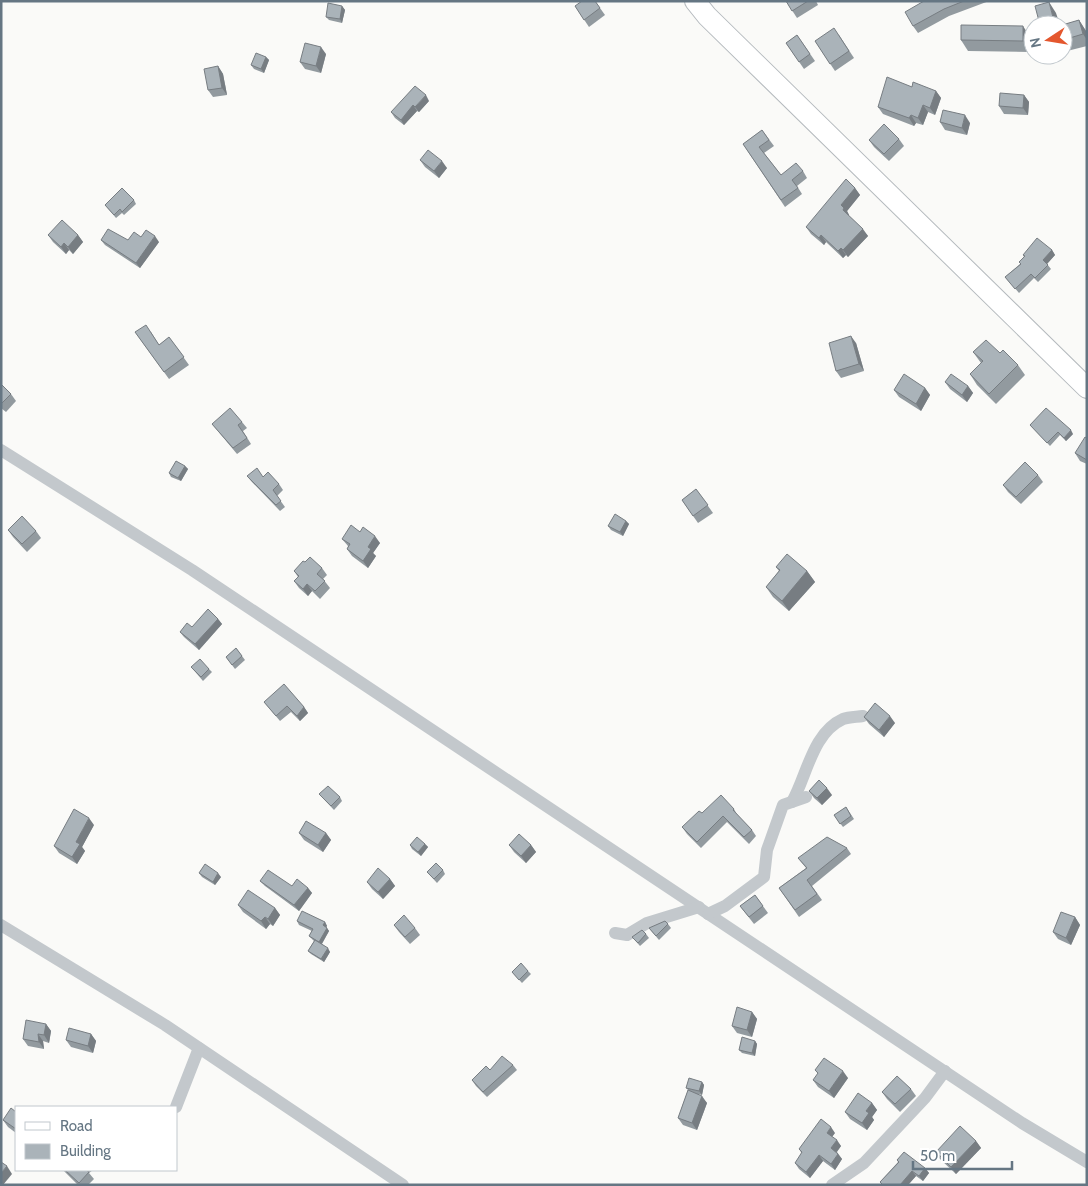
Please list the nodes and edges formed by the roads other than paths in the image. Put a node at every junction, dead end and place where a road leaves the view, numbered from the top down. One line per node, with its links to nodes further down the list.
1 (695, 1): 2 (main road)
2 (1087, 388)
3 (1, 450): 7 (street)
4 (863, 716): 6 (street)
5 (806, 797): 6 (street)
6 (792, 802): 7 (street)
7 (704, 911): 9 (street); 11 (street)
8 (1, 925): 10 (street)
9 (615, 932)
10 (199, 1048): 12 (street); 14 (street)
11 (946, 1071): 13 (street); 15 (street)
12 (176, 1106)
13 (1087, 1162)
14 (403, 1185)
15 (832, 1185)

